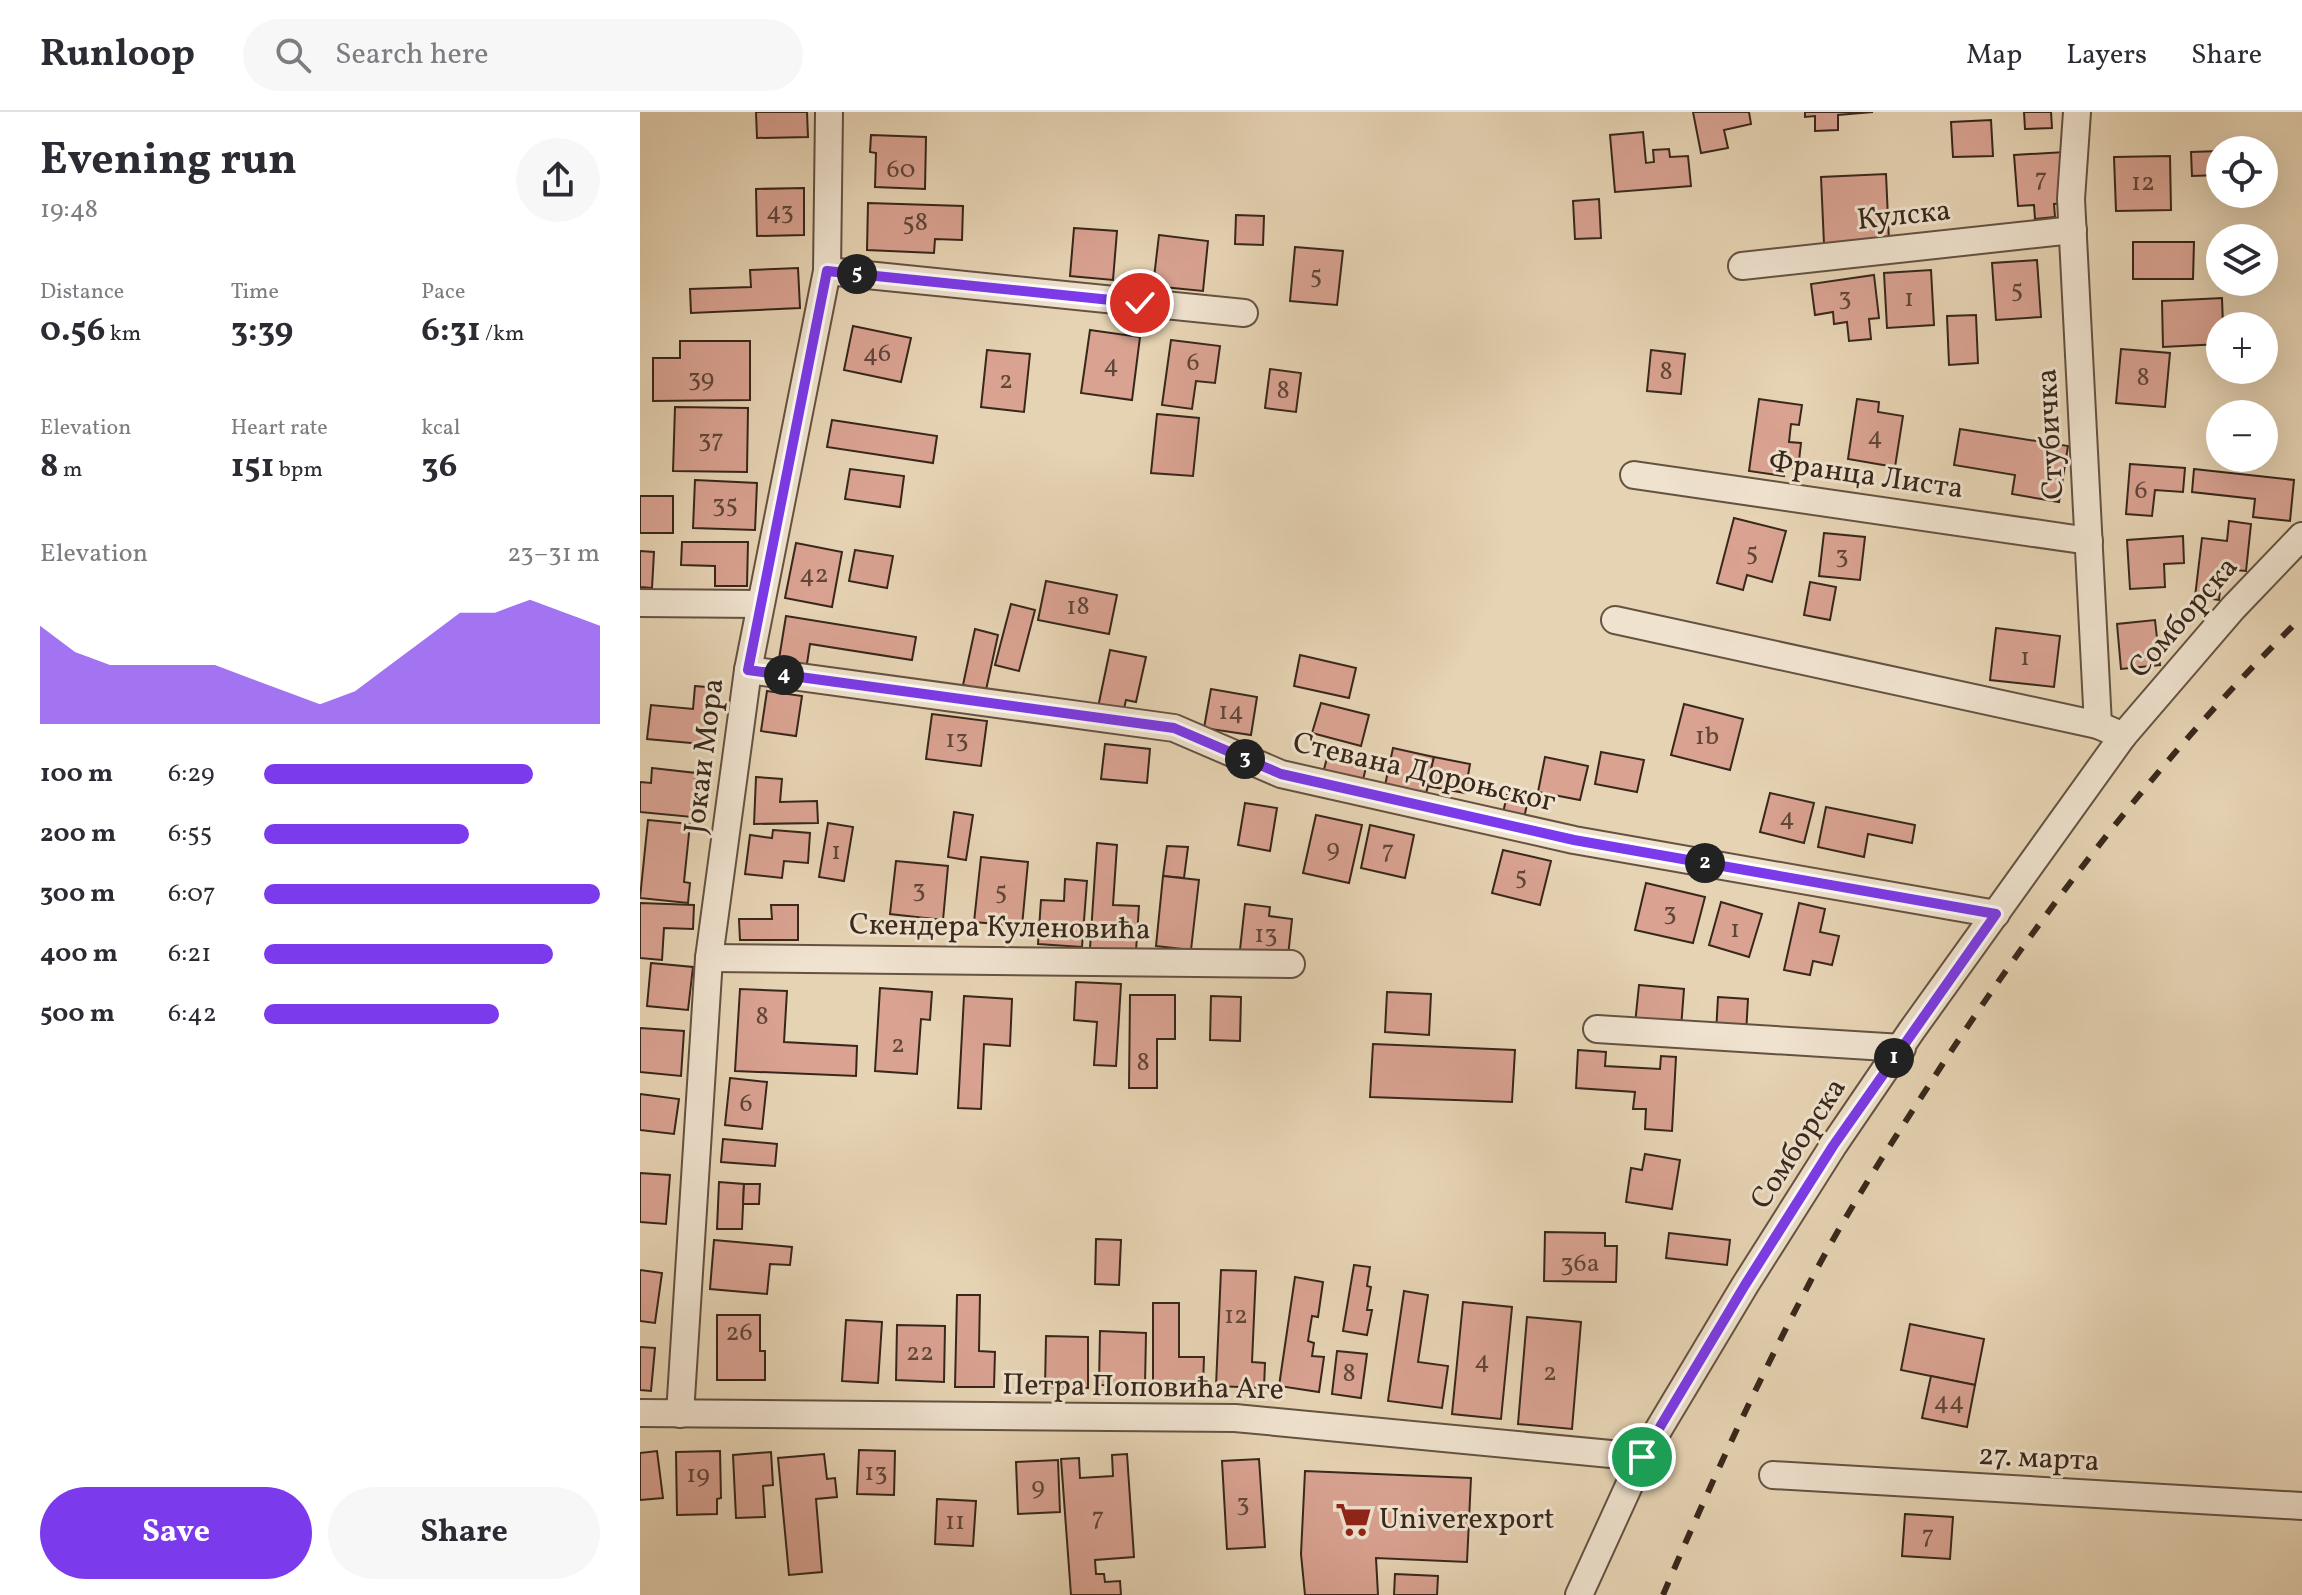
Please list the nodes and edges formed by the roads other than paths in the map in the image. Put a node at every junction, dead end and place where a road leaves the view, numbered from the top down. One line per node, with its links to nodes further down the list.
1 (829, 112): 5 (street, Јокаи Мора)
2 (2077, 112): 3 (street, Стубичка)
3 (2073, 230): 4 (street, Кулска); 9 (street, Стубичка)
4 (1742, 266)
5 (827, 271): 6 (street); 11 (street, Јокаи Мора)
6 (1244, 313)
7 (1634, 475): 9 (street, Франца Листа)
8 (2302, 536): 15 (street, Сомборска)
9 (2089, 541): 14 (street, Стубичка)
10 (640, 603): 11 (street)
11 (760, 604): 13 (street, Јокаи Мора)
12 (1615, 620): 14 (street)
13 (748, 670): 16 (street, Стевана Дороњског); 17 (street, Јокаи Мора)
14 (2098, 725): 15 (street)
15 (2123, 736): 16 (street, Сомборска)
16 (1996, 914): 20 (street, Сомборска)
17 (709, 958): 18 (street, Скендера Куленовића); 22 (street, Јокаи Мора)
18 (1291, 964)
19 (1597, 1029): 20 (street)
20 (1902, 1048): 23 (street, Сомборска)
21 (640, 1413): 22 (street, Петра Поповића Аге)
22 (680, 1414): 23 (street, Петра Поповића Аге)
23 (1642, 1457): 26 (street, Сомборска)
24 (1773, 1475): 25 (street, 27. марта)
25 (2302, 1506)
26 (1579, 1595)

